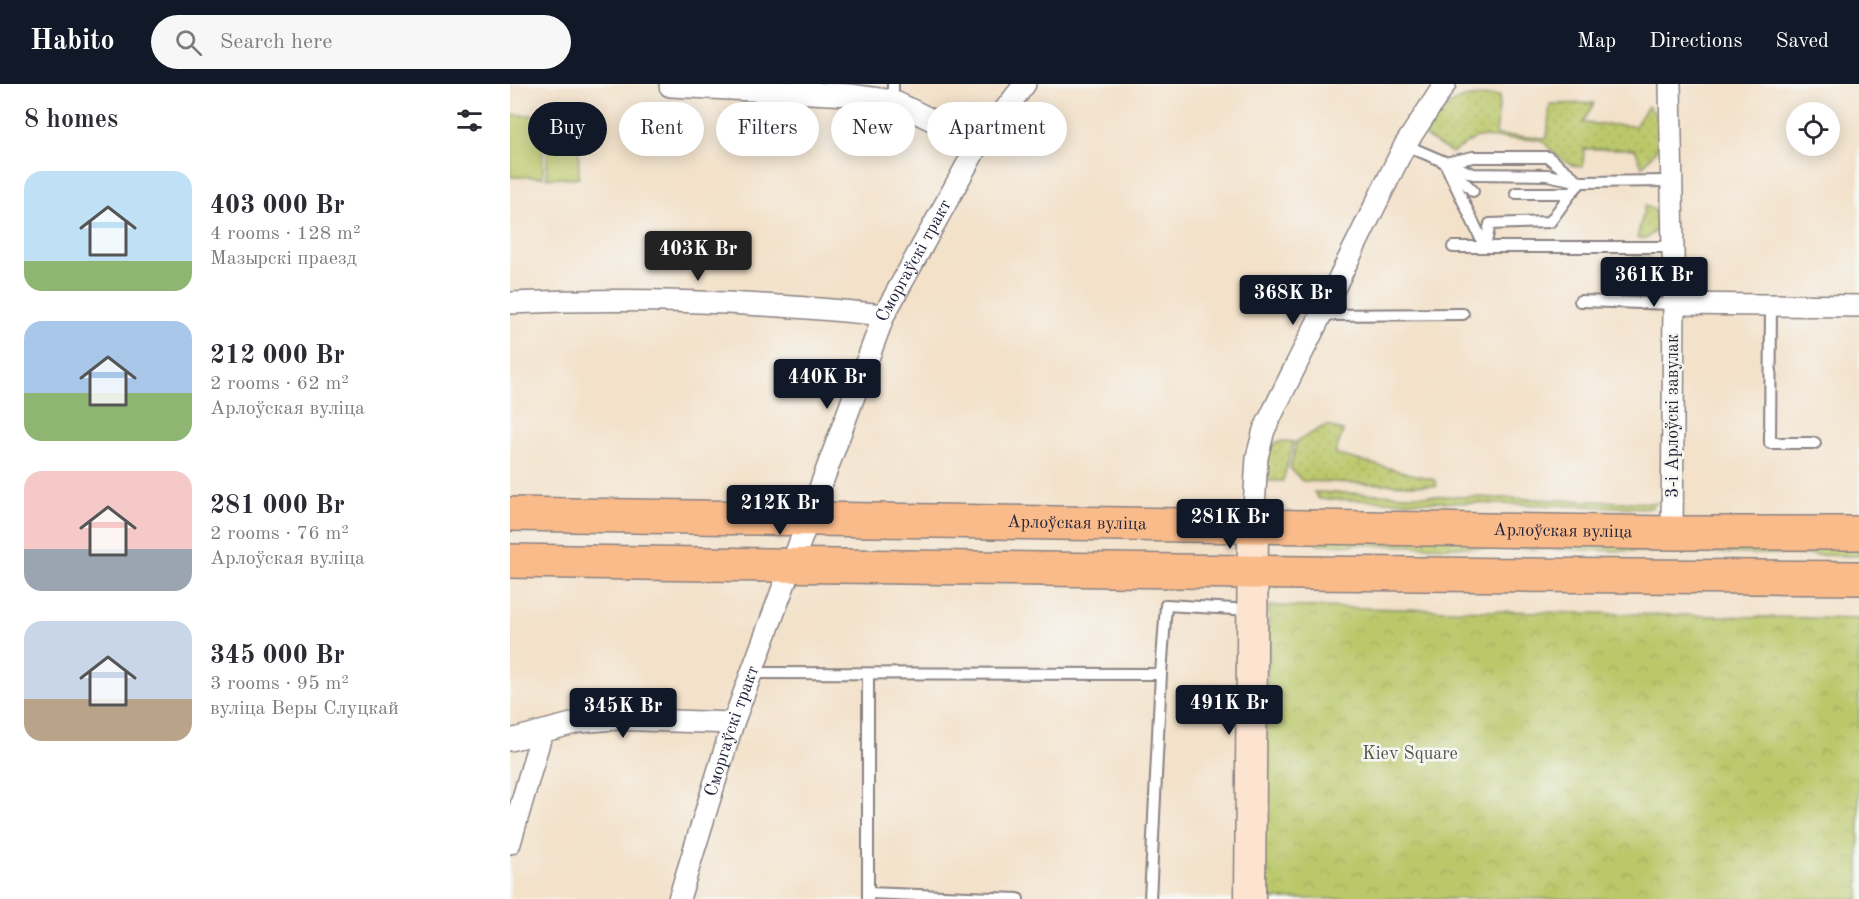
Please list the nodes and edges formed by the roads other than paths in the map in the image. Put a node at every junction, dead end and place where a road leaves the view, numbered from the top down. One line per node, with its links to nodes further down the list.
1 (1025, 84): 7 (street, Сморгаўскі тракт)
2 (1445, 84): 9 (street)
3 (1670, 84): 12 (street, 3-і Арлоўскі завулак)
4 (667, 85): 5 (street)
5 (740, 88): 6 (street)
6 (893, 92): 8 (street)
7 (1011, 102)
8 (927, 112)
9 (1405, 145): 11 (lane); 27 (street)
10 (972, 156): 26 (street, Сморгаўскі тракт)
11 (1445, 163): 13 (lane); 13 (lane); 14 (lane); 18 (lane)
12 (1669, 181): 13 (lane); 19 (street, 3-і Арлоўскі завулак)
13 (1581, 182): 16 (lane)
14 (1473, 191)
15 (1516, 193): 16 (lane)
16 (1570, 193): 18 (lane)
17 (1453, 247): 18 (lane)
18 (1485, 247): 19 (lane)
19 (1672, 247): 22 (street, 3-і Арлоўскі завулак)
20 (1580, 301): 22 (lane)
21 (510, 303): 26 (street)
22 (1674, 304): 23 (street); 32 (street, 3-і Арлоўскі завулак)
23 (1771, 306): 24 (street); 28 (lane)
24 (1859, 306)
25 (1463, 314): 27 (lane)
26 (884, 315): 30 (street, Сморгаўскі тракт)
27 (1320, 315): 31 (street)
28 (1815, 443)
29 (510, 514): 30 (main road, Арлоўская вуліца)
30 (806, 519): 31 (main road, Арлоўская вуліца); 35 (street, Сморгаўскі тракт)
31 (1253, 526): 32 (main road, Арлоўская вуліца); 36 (street)
32 (1672, 532): 33 (main road, Арлоўская вуліца)
33 (1859, 533)
34 (510, 561): 35 (main road)
35 (790, 566): 36 (main road); 39 (street, Сморгаўскі тракт)
36 (1254, 573): 37 (main road); 38 (street)
37 (1859, 578)
38 (1255, 610): 41 (lane); 50 (street)
39 (751, 673): 40 (lane); 42 (street, Сморгаўскі тракт)
40 (868, 674): 41 (lane); 46 (lane)
41 (1161, 674): 49 (lane)
42 (733, 723): 43 (street); 47 (street, Сморгаўскі тракт)
43 (542, 732): 44 (street); 45 (street)
44 (510, 741)
45 (510, 843)
46 (868, 896): 48 (lane)
47 (679, 899)
48 (1018, 899)
49 (1150, 899)
50 (1250, 899)

